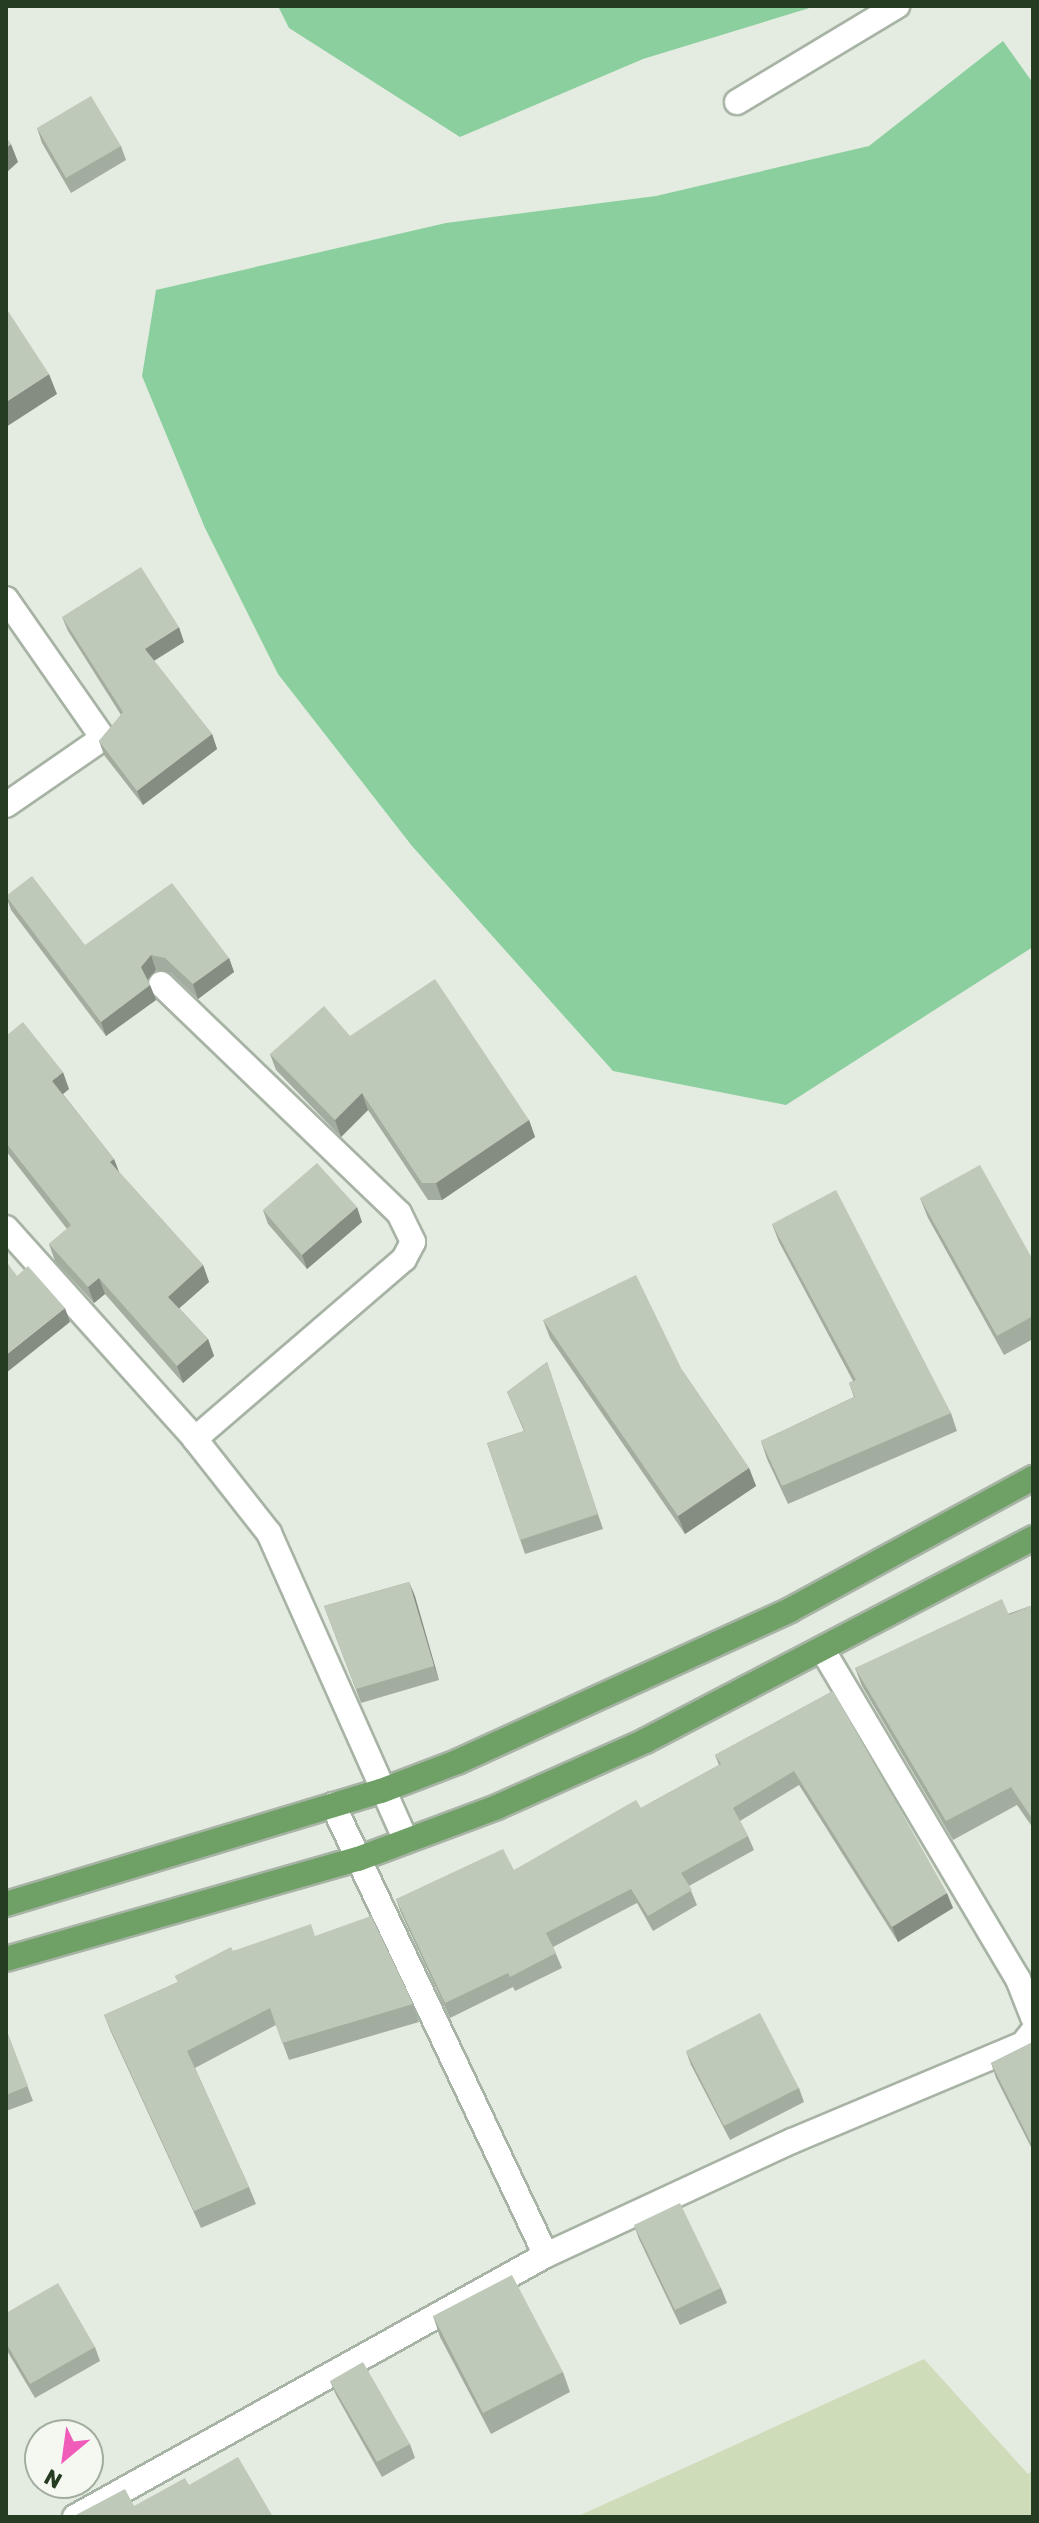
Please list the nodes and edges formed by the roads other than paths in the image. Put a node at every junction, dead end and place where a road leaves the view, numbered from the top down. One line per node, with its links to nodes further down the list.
1 (897, 6): 2 (street)
2 (737, 102)
3 (6, 599): 4 (street)
4 (6, 805)
5 (161, 984): 7 (street)
6 (6, 1228): 7 (street)
7 (195, 1439): 11 (street)
8 (1033, 1478): 11 (main road)
9 (1033, 1538): 10 (main road)
10 (822, 1649): 13 (main road); 17 (street)
11 (381, 1791): 12 (main road); 13 (street)
12 (333, 1805): 14 (street); 15 (main road)
13 (406, 1841): 14 (main road)
14 (358, 1859): 16 (main road); 19 (street)
15 (6, 1904)
16 (6, 1959)
17 (1033, 2017)
18 (1033, 2031): 19 (street)
19 (546, 2255): 20 (street)
20 (75, 2517)

